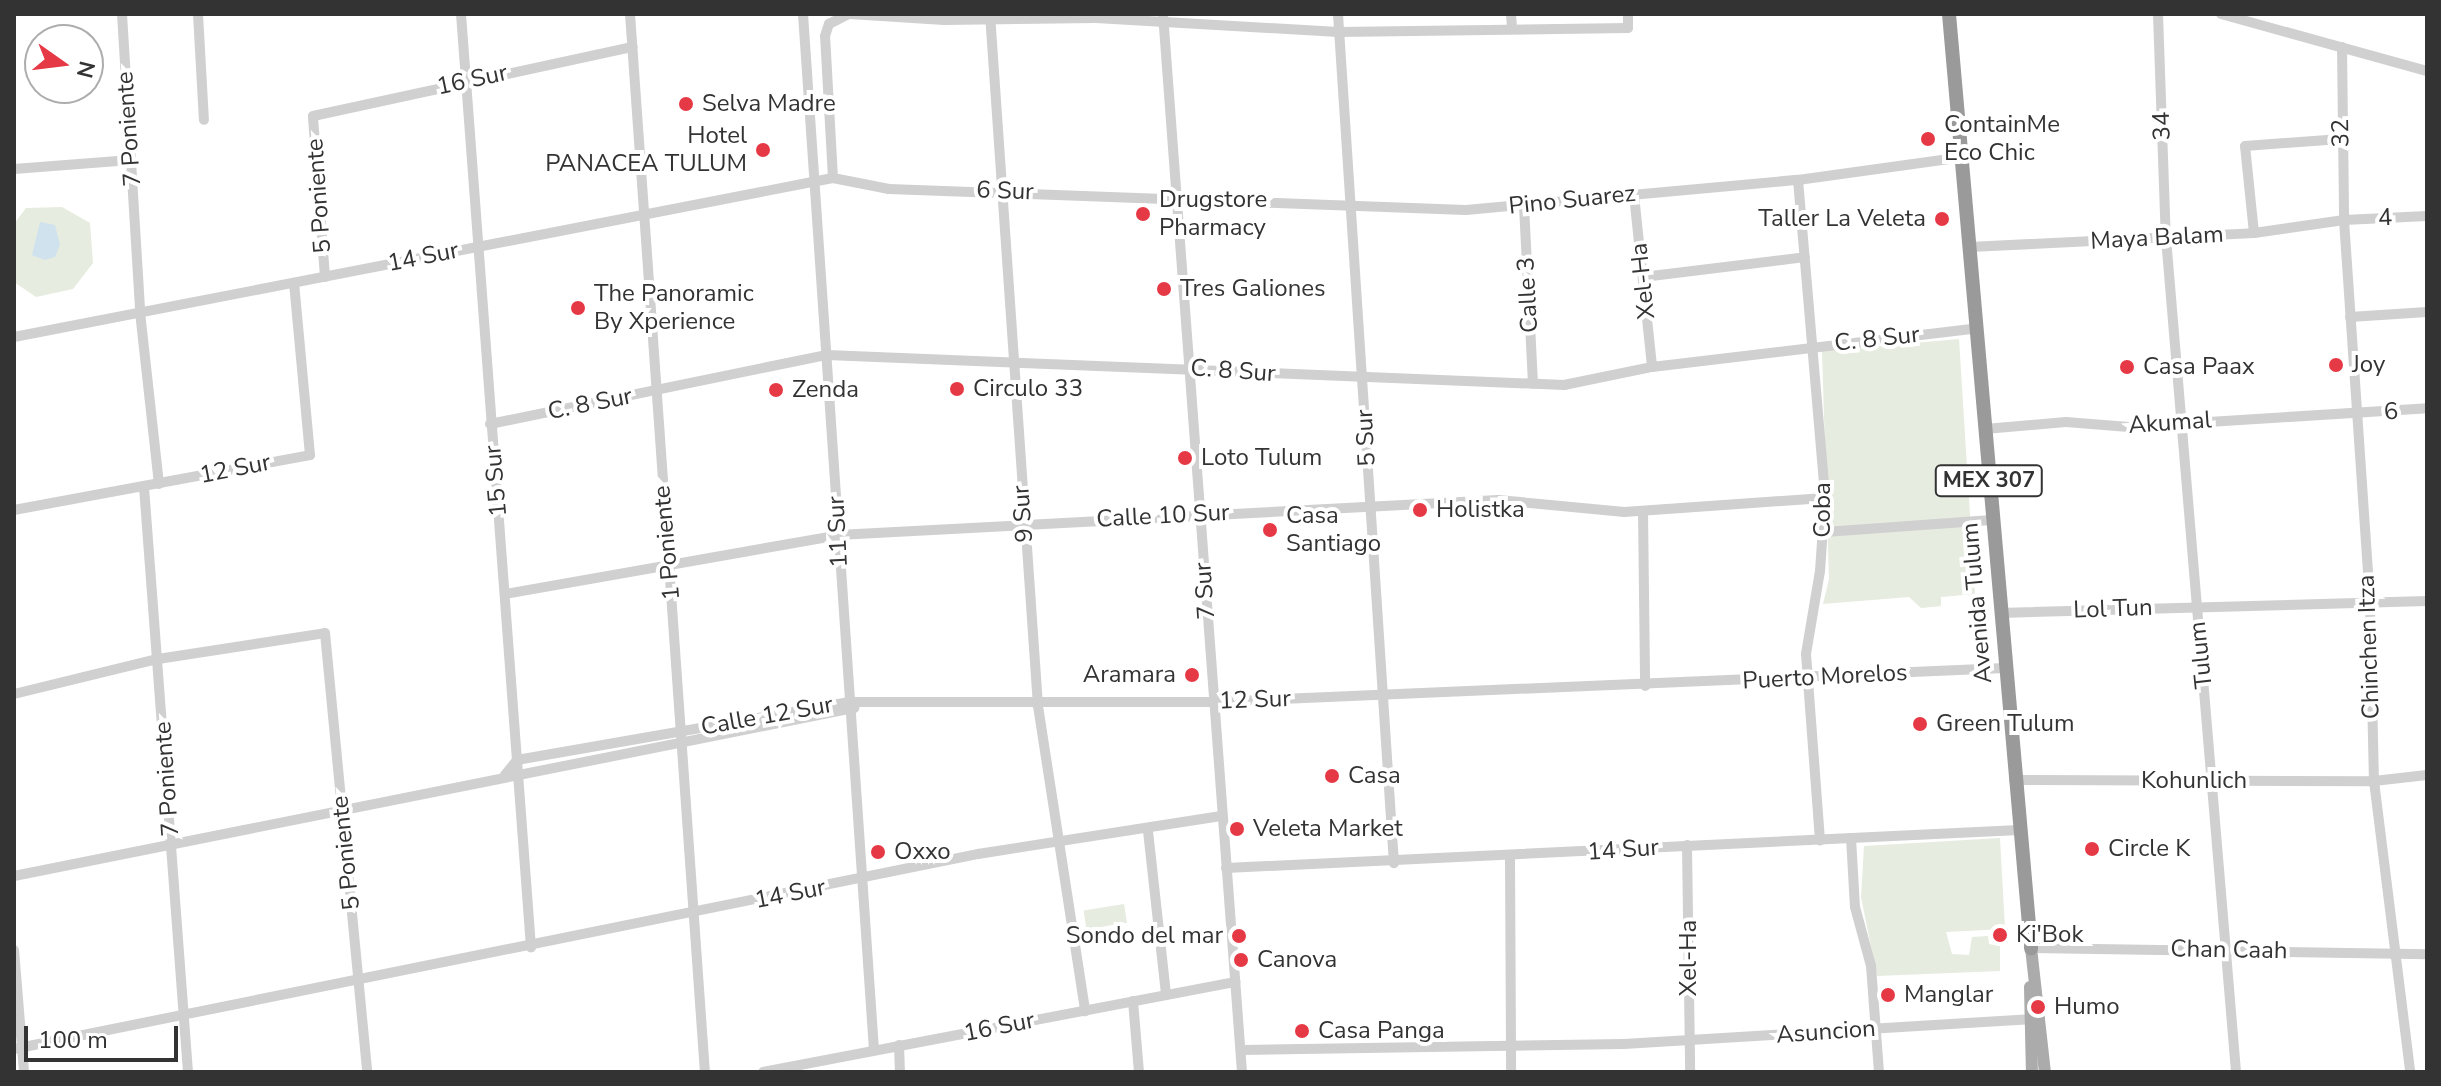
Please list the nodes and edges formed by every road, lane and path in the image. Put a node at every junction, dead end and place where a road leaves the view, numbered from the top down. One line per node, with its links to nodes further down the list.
1 (122, 14): 25 (street, 7 Poniente)
2 (198, 14): 22 (street)
3 (461, 14): 20 (street, 15 Sur)
4 (630, 14): 17 (street, 1 Poniente)
5 (803, 14): 29 (street, 11 Sur)
6 (849, 14): 13 (street); 27 (street)
7 (1338, 14): 16 (street, 5 Sur)
8 (1511, 14): 15 (street)
9 (1628, 14): 15 (street)
10 (1949, 14): 24 (highway, Avenida Tulum / MEX 307)
11 (2158, 14): 39 (street, 34)
12 (2221, 14): 18 (street)
13 (990, 16): 14 (street); 30 (street, 9 Sur)
14 (1164, 20): 16 (street); 32 (street, 7 Sur)
15 (1512, 28): 16 (street)
16 (1339, 32): 33 (street, 5 Sur)
17 (633, 47): 20 (street, 16 Sur); 35 (street, 1 Poniente)
18 (2342, 47): 19 (street); 23 (street, 32)
19 (2427, 71)
20 (466, 80): 21 (street, 16 Sur); 40 (street, 15 Sur)
21 (313, 116): 43 (street, 5 Poniente)
22 (204, 120)
23 (2341, 139): 37 (street, 32); 38 (street)
24 (1963, 157): 28 (street, Pino Suarez); 41 (highway, Avenida Tulum / MEX 307)
25 (131, 160): 26 (street); 46 (street, 7 Poniente)
26 (14, 169)
27 (833, 178): 29 (street, 14 Sur); 30 (street, 6 Sur)
28 (1798, 180): 31 (street, Pino Suarez); 42 (street, Coba)
29 (818, 181): 35 (street, 14 Sur); 52 (street, 11 Sur)
30 (1002, 190): 32 (street, 6 Sur); 53 (street, 9 Sur)
31 (1634, 195): 34 (street, Pino Suarez); 44 (street, Xel-Ha)
32 (1179, 199): 33 (street, Pino Suarez); 54 (street, 7 Sur)
33 (1350, 206): 34 (street, Pino Suarez); 56 (street, 5 Sur)
34 (1524, 206): 57 (street, Calle 3)
35 (644, 215): 40 (street, 14 Sur); 58 (street, 1 Poniente)
36 (2427, 216): 37 (street, 4)
37 (2344, 220): 38 (street, Maya Balam); 48 (street, Chinchen Itza)
38 (2254, 233): 39 (street, Maya Balam)
39 (2166, 238): 41 (street, Maya Balam); 61 (street, Tulum)
40 (477, 247): 43 (street, 14 Sur); 62 (street, 15 Sur)
41 (1970, 247): 49 (highway, Avenida Tulum / MEX 307)
42 (1805, 257): 44 (street); 51 (street, Coba)
43 (325, 277): 45 (street, 14 Sur)
44 (1643, 277): 55 (street, Xel-Ha)
45 (294, 283): 46 (street, 14 Sur); 64 (street, 5 Poniente)
46 (140, 312): 50 (street, 14 Sur); 65 (street, 7 Poniente)
47 (2427, 312): 48 (street)
48 (2350, 317): 60 (street, Chinchen Itza)
49 (1978, 328): 51 (street, C. 8 Sur); 63 (highway, Avenida Tulum / MEX 307)
50 (14, 337)
51 (1815, 345): 55 (street, C. 8 Sur); 67 (street, Coba)
52 (827, 355): 53 (street, C. 8 Sur); 58 (street, C. 8 Sur); 75 (street, 11 Sur)
53 (1014, 364): 54 (street, C. 8 Sur); 73 (street, 9 Sur)
54 (1188, 366): 56 (street, C. 8 Sur); 71 (street, 7 Sur)
55 (1652, 367): 57 (street, C. 8 Sur)
56 (1363, 378): 57 (street, C. 8 Sur); 68 (street, 5 Sur)
57 (1533, 384)
58 (654, 392): 62 (street, C. 8 Sur); 76 (street, 1 Poniente)
59 (2427, 408): 60 (street, 6)
60 (2355, 415): 61 (street, Akumal); 79 (street, Chinchen Itza)
61 (2181, 420): 63 (street, Akumal); 80 (street, Tulum)
62 (490, 424): 77 (street, 15 Sur)
63 (1985, 429): 72 (highway, Avenida Tulum / MEX 307)
64 (310, 455): 65 (street, 12 Sur)
65 (159, 484): 66 (street, 12 Sur)
66 (144, 487): 69 (street, 12 Sur); 82 (street, 7 Poniente)
67 (1825, 498): 70 (street, Calle 10 Sur); 74 (street, Coba)
68 (1369, 508): 70 (street, Calle 10 Sur); 71 (street, Calle 10 Sur); 87 (street, 5 Sur)
69 (14, 510)
70 (1643, 511): 85 (street)
71 (1199, 514): 73 (street, Calle 10 Sur); 88 (street, 7 Sur)
72 (1992, 520): 74 (street); 81 (highway, Avenida Tulum / MEX 307)
73 (1023, 522): 75 (street, Calle 10 Sur); 91 (street, 9 Sur)
74 (1825, 532): 84 (street, Coba)
75 (838, 535): 76 (street, Calle 10 Sur); 89 (street, 11 Sur)
76 (670, 567): 77 (street, Calle 10 Sur); 92 (street, 1 Poniente)
77 (505, 594): 95 (street, 15 Sur)
78 (2427, 601): 79 (street, Lol Tun)
79 (2370, 606): 80 (street, Lol Tun); 101 (street, Chinchen Itza)
80 (2197, 607): 81 (street, Lol Tun); 100 (street, Tulum)
81 (2000, 613): 83 (highway, Avenida Tulum / MEX 307)
82 (158, 659): 86 (street); 102 (street, 5 Poniente); 110 (street, 7 Poniente)
83 (2005, 668): 84 (street, Puerto Morelos); 99 (highway, Avenida Tulum / MEX 307)
84 (1808, 678): 85 (street, Puerto Morelos); 107 (street, Coba)
85 (1645, 686): 87 (street, 12 Sur)
86 (14, 694)
87 (1383, 696): 88 (street, 12 Sur); 112 (street, 5 Sur)
88 (1213, 702): 91 (street, 12 Sur); 103 (street, 7 Sur)
89 (848, 706): 90 (street, Calle 12 Sur); 92 (street, Calle 12 Sur); 115 (street, 11 Sur)
90 (864, 706): 91 (street, 12 Sur)
91 (1038, 706): 108 (street, 9 Sur)
92 (682, 737): 93 (street, Calle 12 Sur); 94 (street, Calle 12 Sur); 116 (street, 1 Poniente)
93 (629, 741): 94 (street); 95 (street, Calle 12 Sur)
94 (632, 753): 96 (street, Calle 12 Sur)
95 (517, 760): 96 (street, 15 Sur); 97 (street)
96 (518, 774): 97 (street, Calle 12 Sur); 117 (street, 15 Sur)
97 (505, 775): 102 (street, Calle 12 Sur)
98 (2427, 775): 101 (street, Kohunlich)
99 (2014, 780): 100 (street, Kohunlich); 104 (highway, Avenida Tulum / MEX 307)
100 (2214, 781): 101 (street, Kohunlich); 119 (street, Tulum)
101 (2374, 781): 121 (street, Chinchen Itza)
102 (341, 810): 110 (street, Calle 12 Sur); 124 (street, 5 Poniente)
103 (1221, 816): 105 (street, 14 Sur); 113 (street, 7 Sur)
104 (2019, 830): 106 (street, 14 Sur); 118 (highway, Avenida Tulum / MEX 307)
105 (1148, 831): 108 (street, 14 Sur); 125 (street)
106 (1851, 838): 107 (street, 14 Sur); 130 (street)
107 (1820, 840): 109 (street, 14 Sur)
108 (1061, 842): 115 (street, 14 Sur); 127 (street, 9 Sur)
109 (1687, 845): 111 (street, 14 Sur); 131 (street, Xel-Ha)
110 (172, 846): 114 (street, Calle 12 Sur); 128 (street, 7 Poniente)
111 (1510, 858): 112 (street, 14 Sur); 134 (street)
112 (1394, 863): 113 (street, 14 Sur)
113 (1226, 868): 123 (street, 7 Sur)
114 (14, 876)
115 (862, 881): 116 (street, 14 Sur); 135 (street, 11 Sur)
116 (694, 912): 117 (street, 14 Sur); 140 (street, 1 Poniente)
117 (531, 947): 124 (street, 14 Sur)
118 (2031, 948): 119 (street, Chan Caah); 129 (main road, Avenida Tulum / MEX 307); 149 (main road, Avenida Tulum / MEX 307)
119 (2225, 949): 121 (street, Chan Caah); 150 (street, Tulum)
120 (14, 950): 133 (street)
121 (2398, 954): 122 (street, Chan Caah); 151 (street, Chinchen Itza)
122 (2427, 954)
123 (1235, 982): 125 (street, 16 Sur); 136 (street, 7 Sur)
124 (361, 983): 128 (street, 14 Sur); 139 (street, 5 Poniente)
125 (1166, 995): 126 (street, 16 Sur)
126 (1133, 1001): 127 (street, 16 Sur); 143 (street)
127 (1085, 1011): 132 (street, 16 Sur)
128 (184, 1014): 133 (street, 14 Sur); 138 (street, 7 Poniente)
129 (2029, 1019): 130 (street, Asuncion); 148 (main road, Avenida Tulum / MEX 307)
130 (1876, 1029): 131 (street, Asuncion); 147 (street)
131 (1688, 1040): 134 (street, Asuncion); 146 (street, Xel-Ha)
132 (899, 1045): 135 (street, 16 Sur); 142 (street)
133 (18, 1048): 137 (street)
134 (1511, 1048): 136 (street); 145 (street)
135 (874, 1050): 141 (street, 16 Sur)
136 (1241, 1050): 144 (street, 7 Sur)
137 (24, 1072)
138 (188, 1072)
139 (367, 1072)
140 (705, 1072)
141 (763, 1072)
142 (900, 1072)
143 (1139, 1072)
144 (1242, 1072)
145 (1511, 1072)
146 (1690, 1072)
147 (1879, 1072)
148 (2032, 1072)
149 (2045, 1072)
150 (2236, 1072)
151 (2410, 1072)

